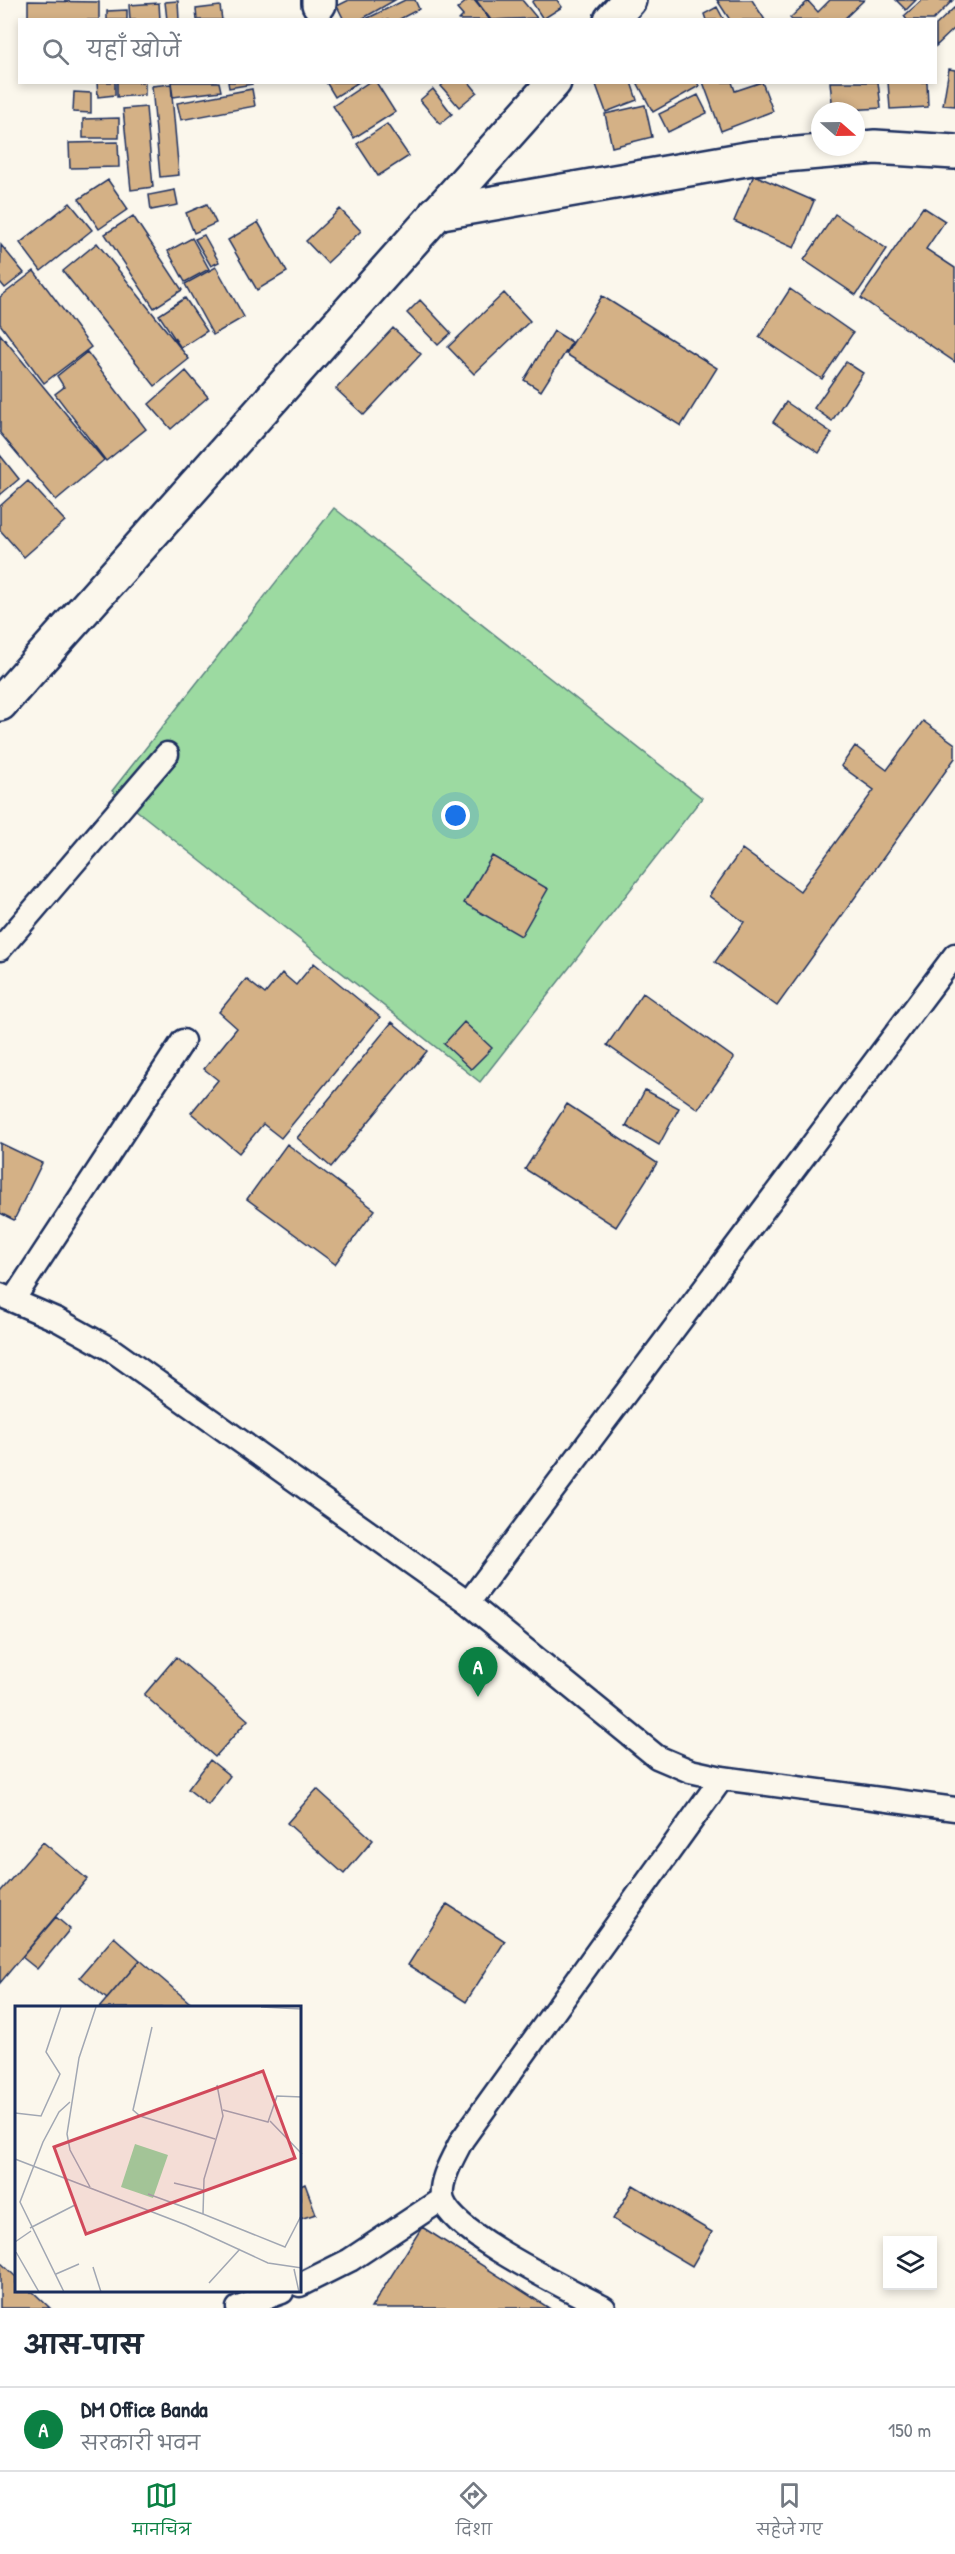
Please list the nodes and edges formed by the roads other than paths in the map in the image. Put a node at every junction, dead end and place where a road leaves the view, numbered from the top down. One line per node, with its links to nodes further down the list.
1 (629, 0): 2 (main road)
2 (613, 18)
3 (552, 84): 5 (main road)
4 (955, 152): 5 (main road)
5 (436, 213): 6 (main road)
6 (0, 704)
7 (167, 754): 8 (lane)
8 (0, 949)
9 (955, 956): 12 (lane)
10 (183, 1041): 11 (lane)
11 (7, 1297): 12 (lane)
12 (468, 1603): 13 (lane)
13 (722, 1778): 14 (lane); 15 (lane)
14 (955, 1809)
15 (442, 2199): 16 (lane); 19 (lane)
16 (302, 2284)
17 (279, 2293): 18 (lane)
18 (238, 2308)
19 (604, 2308)

